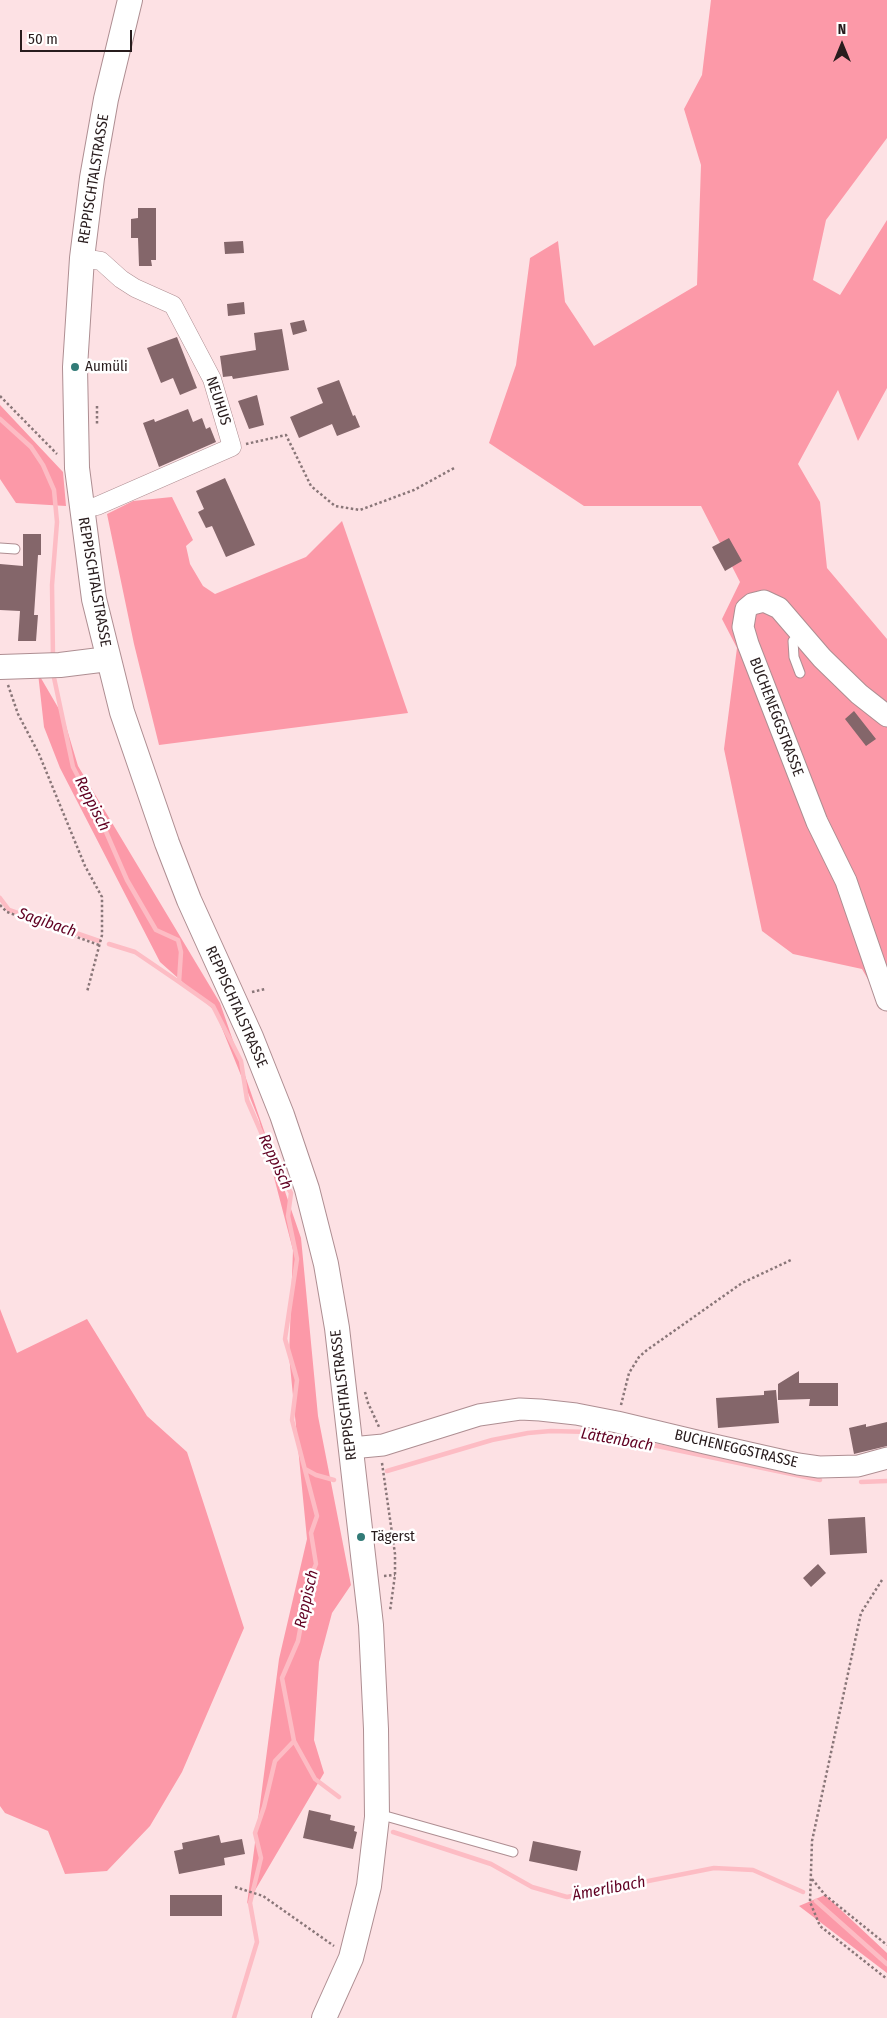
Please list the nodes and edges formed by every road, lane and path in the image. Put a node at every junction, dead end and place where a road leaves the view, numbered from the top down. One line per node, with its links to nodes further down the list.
1 (130, 0): 2 (main road, REPPISCHTALSTRASSE)
2 (82, 258): 6 (street, NEUHUS); 8 (main road, REPPISCHTALSTRASSE)
3 (0, 396): 8 (path)
4 (96, 400): 5 (path)
5 (97, 427)
6 (232, 447): 7 (path); 9 (street)
7 (456, 467)
8 (77, 468): 9 (main road, REPPISCHTALSTRASSE)
9 (82, 509): 13 (main road, REPPISCHTALSTRASSE)
10 (0, 548): 11 (lane)
11 (14, 549)
12 (801, 633): 15 (lane); 16 (street, BUCHENEGGSTRASSE); 20 (street, BUCHENEGGSTRASSE)
13 (108, 659): 14 (main road); 25 (main road, REPPISCHTALSTRASSE)
14 (1, 667): 18 (path)
15 (800, 673)
16 (887, 716)
17 (0, 905): 18 (path)
18 (99, 946): 19 (path)
19 (87, 992)
20 (887, 1000)
21 (792, 1260): 23 (path)
22 (364, 1389): 24 (path)
23 (617, 1422): 24 (street, BUCHENEGGSTRASSE); 26 (street, BUCHENEGGSTRASSE)
24 (383, 1445): 25 (street, BUCHENEGGSTRASSE)
25 (351, 1448): 30 (main road, REPPISCHTALSTRASSE)
26 (887, 1458)
27 (395, 1575): 28 (path)
28 (383, 1576)
29 (882, 1580): 32 (path)
30 (377, 1817): 31 (lane); 35 (main road, REPPISCHTALSTRASSE)
31 (513, 1852)
32 (811, 1878): 34 (path); 36 (path)
33 (235, 1887): 35 (path)
34 (887, 1945)
35 (351, 1958): 37 (main road, REPPISCHTALSTRASSE)
36 (887, 1979)
37 (324, 2018)

